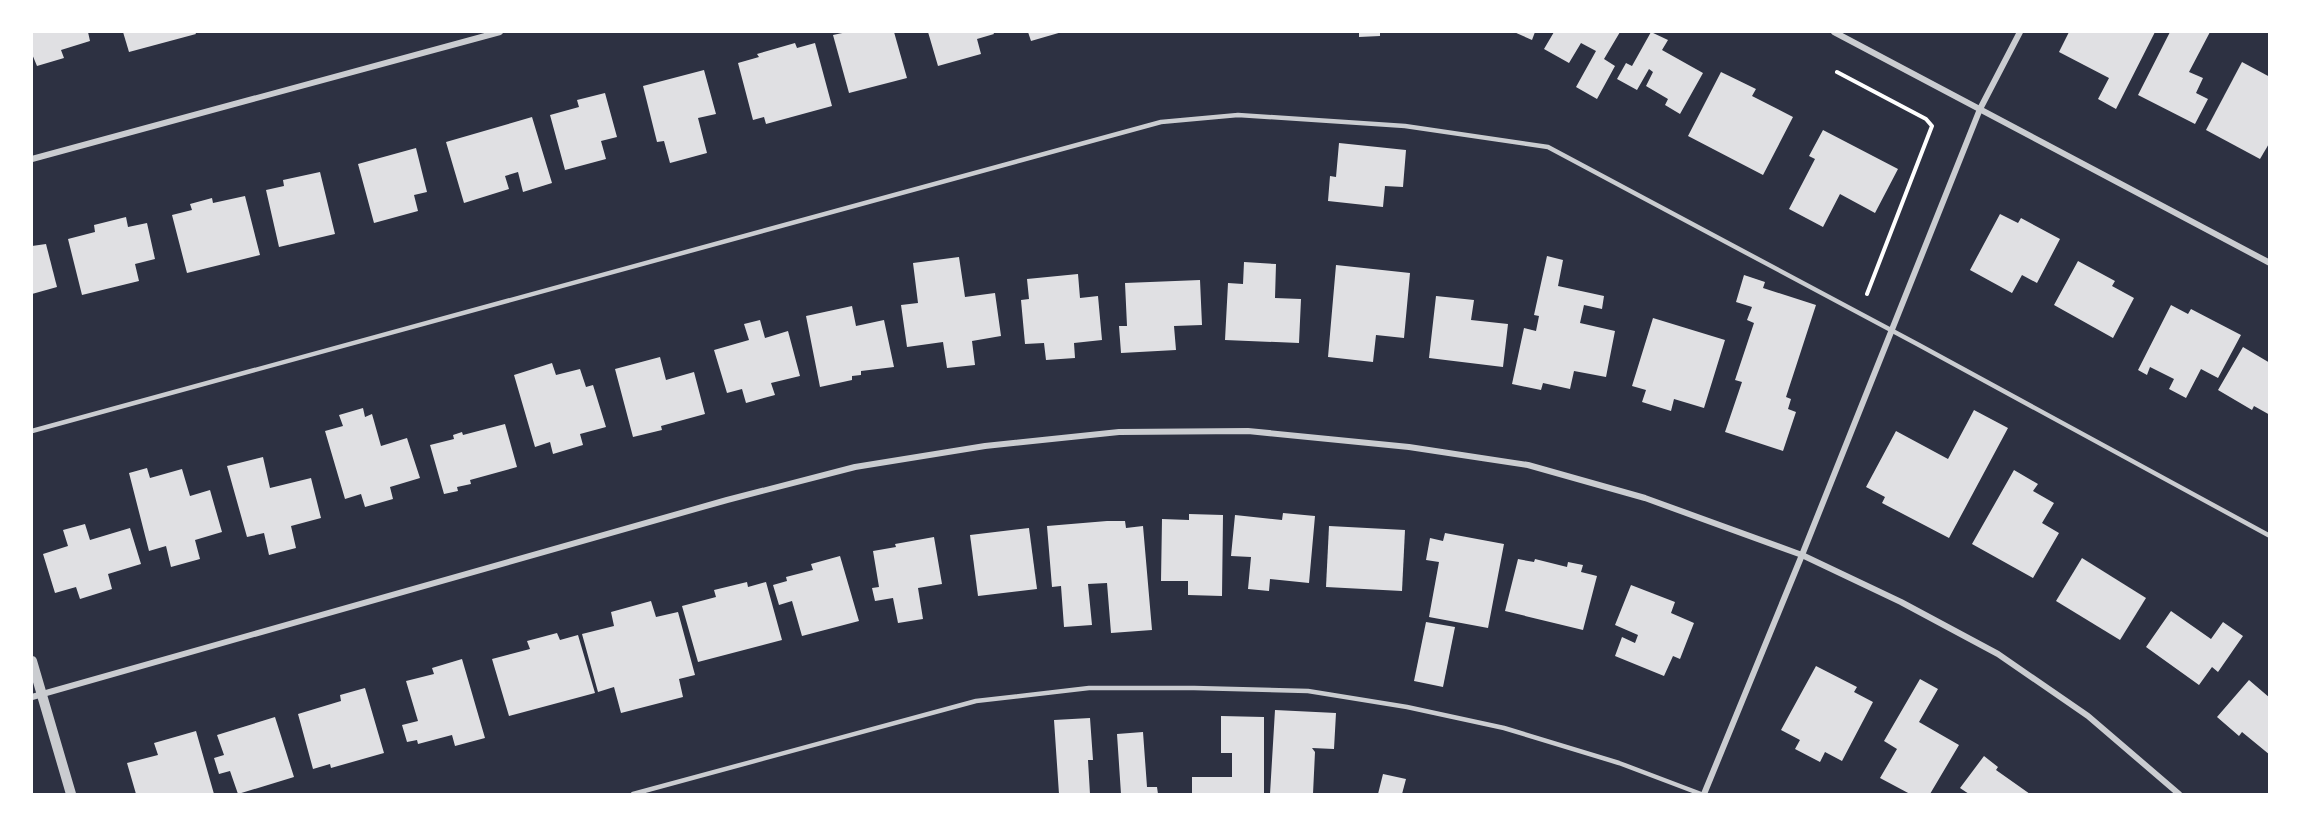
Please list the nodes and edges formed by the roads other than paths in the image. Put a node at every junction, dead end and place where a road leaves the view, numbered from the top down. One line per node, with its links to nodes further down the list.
1 (500, 32): 5 (street)
2 (1834, 32): 4 (street)
3 (2020, 32): 4 (street)
4 (1980, 109): 6 (street); 7 (street)
5 (32, 159)
6 (2270, 263)
7 (1891, 331): 8 (lane); 9 (lane); 10 (street)
8 (32, 431)
9 (2270, 536)
10 (1802, 555): 12 (street); 15 (street); 16 (street)
11 (32, 661): 12 (street)
12 (36, 696): 13 (street)
13 (71, 795)
14 (633, 795): 15 (lane)
15 (1702, 795)
16 (2179, 795)

